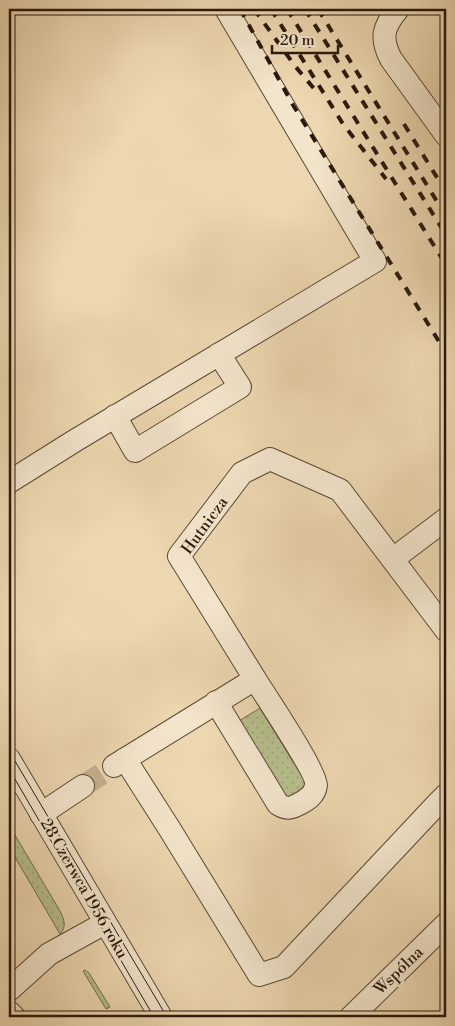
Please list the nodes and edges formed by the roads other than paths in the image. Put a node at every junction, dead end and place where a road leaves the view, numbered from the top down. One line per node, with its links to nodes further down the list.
1 (226, 9): 4 (street)
2 (398, 9): 3 (street)
3 (446, 135)
4 (219, 354): 5 (street); 5 (street)
5 (114, 416): 6 (street)
6 (9, 482)
7 (446, 519): 8 (street)
8 (393, 559): 9 (street, Hutnicza); 10 (street, Hutnicza)
9 (446, 630)
10 (255, 679): 11 (street); 11 (street)
11 (216, 702): 14 (street)
12 (9, 760): 15 (street, 28 Czerwca 1956 roku)
13 (83, 786): 15 (street)
14 (446, 796)
15 (41, 814): 16 (street, 28 Czerwca 1956 roku)
16 (105, 923): 18 (street); 21 (street, 28 Czerwca 1956 roku)
17 (446, 924): 22 (street, Wspólna)
18 (9, 990)
19 (9, 1012): 20 (street)
20 (14, 1017)
21 (161, 1017)
22 (351, 1017)

